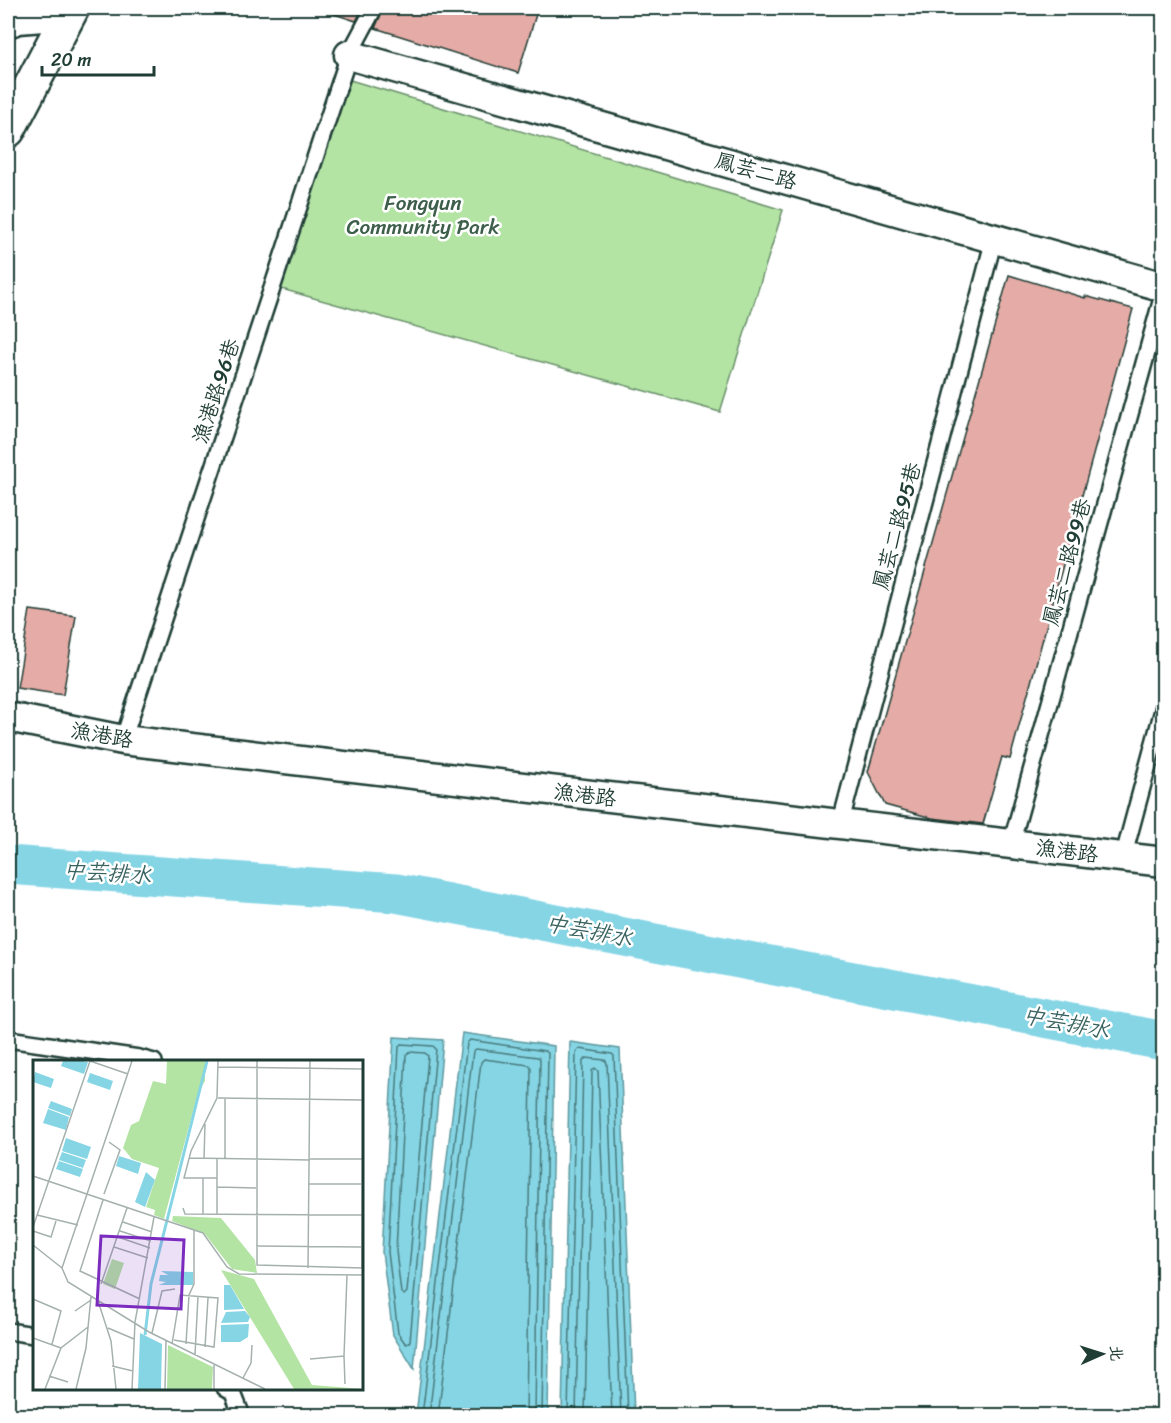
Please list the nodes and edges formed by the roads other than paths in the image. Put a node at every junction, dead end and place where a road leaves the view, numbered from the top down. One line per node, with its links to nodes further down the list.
1 (374, 8): 4 (lane, 漁港路96巷)
2 (70, 11): 3 (street); 5 (street)
3 (8, 22)
4 (349, 55): 6 (street, 鳳芸二路); 10 (lane, 漁港路96巷)
5 (8, 130)
6 (994, 239): 7 (street, 鳳芸二路); 11 (lane, 鳳芸二路95巷)
7 (1164, 289): 12 (lane, 鳳芸二路99巷)
8 (1164, 706): 13 (lane)
9 (8, 717): 10 (street, 漁港路)
10 (123, 740): 11 (street, 漁港路)
11 (840, 825): 12 (street, 漁港路)
12 (1011, 844): 13 (street, 漁港路)
13 (1123, 858): 14 (street, 漁港路)
14 (1164, 862)
15 (8, 1039): 16 (lane)
16 (146, 1060)
17 (8, 1331): 18 (lane)
18 (33, 1335)
19 (227, 1390): 20 (lane)
20 (242, 1416)

